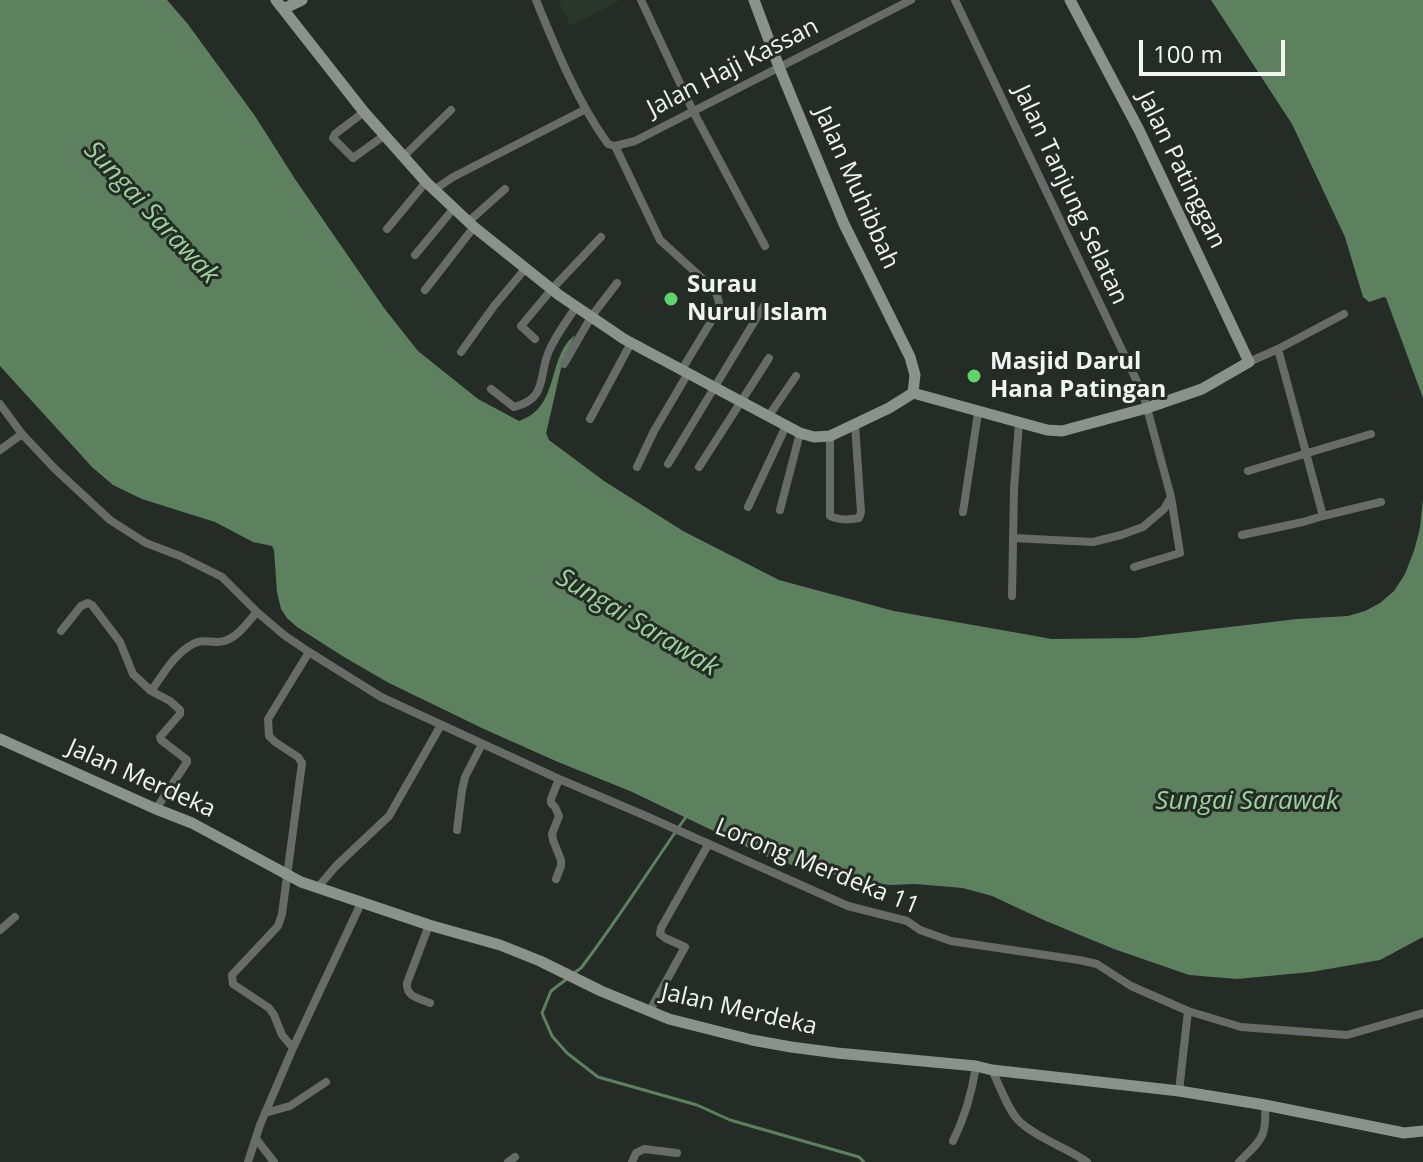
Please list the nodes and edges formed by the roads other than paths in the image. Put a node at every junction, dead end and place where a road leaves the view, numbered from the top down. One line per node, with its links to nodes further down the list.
1 (302, 0): 8 (main road)
2 (536, 0): 10 (street)
3 (641, 0): 12 (street)
4 (754, 0): 9 (main road, Jalan Muhibbah)
5 (911, 0): 9 (street, Jalan Haji Kassan)
6 (955, 0): 47 (street, Jalan Tanjung Selatan)
7 (1070, 0): 38 (main road, Jalan Patinggan)
8 (279, 4): 13 (main road)
9 (779, 67): 12 (street, Jalan Haji Kassan); 44 (main road, Jalan Muhibbah)
10 (586, 109): 15 (street); 17 (street)
11 (451, 110): 16 (street)
12 (693, 111): 15 (street, Jalan Haji Kassan); 23 (street)
13 (364, 112): 14 (main road); 14 (street)
14 (385, 135): 16 (main road)
15 (615, 146): 40 (street)
16 (404, 156): 17 (main road)
17 (430, 186): 19 (main road); 21 (street)
18 (505, 189): 20 (street)
19 (454, 208): 20 (main road); 24 (street)
20 (471, 224): 25 (main road); 28 (street)
21 (387, 229)
22 (601, 237): 27 (street)
23 (765, 246)
24 (415, 255)
25 (525, 269): 27 (main road); 36 (street)
26 (617, 283): 32 (street)
27 (552, 289): 30 (main road); 33 (street)
28 (425, 290)
29 (765, 304): 42 (street)
30 (576, 307): 32 (main road); 43 (street)
31 (1344, 314): 35 (street)
32 (591, 317): 34 (main road); 39 (street)
33 (535, 339)
34 (631, 343): 40 (main road); 50 (street)
35 (1278, 349): 38 (street); 59 (street)
36 (461, 352)
37 (769, 358): 45 (street)
38 (1249, 362): 47 (main road)
39 (564, 364)
40 (684, 373): 42 (main road); 61 (street)
41 (796, 376): 49 (street)
42 (715, 388): 45 (main road); 60 (street)
43 (491, 389)
44 (913, 393): 48 (main road); 52 (main road)
45 (741, 402): 49 (main road); 62 (street)
46 (0, 404): 55 (street, Lorong Merdeka 11)
47 (1147, 408): 51 (main road); 64 (street, Jalan Tanjung Selatan)
48 (978, 413): 51 (main road); 68 (street)
49 (768, 417): 53 (main road)
50 (590, 419)
51 (1019, 423): 71 (street)
52 (855, 424): 57 (main road); 57 (street)
53 (786, 426): 54 (main road); 66 (street)
54 (800, 433): 57 (main road); 67 (street)
55 (22, 434): 58 (street); 74 (street, Lorong Merdeka 11)
56 (1371, 434): 59 (street)
57 (830, 436)
58 (0, 450)
59 (1307, 454): 63 (street); 69 (street)
60 (668, 464)
61 (637, 467)
62 (699, 467)
63 (1248, 471)
64 (1171, 497): 71 (street); 72 (street, Jalan Tanjung Selatan)
65 (1381, 502): 69 (street)
66 (748, 507)
67 (780, 510)
68 (963, 512)
69 (1323, 516): 70 (street)
70 (1242, 535)
71 (1013, 538): 73 (street)
72 (1134, 567)
73 (1012, 596)
74 (257, 612): 76 (street, Lorong Merdeka 11); 77 (street)
75 (61, 631): 77 (street)
76 (309, 652): 78 (street, Lorong Merdeka 11); 85 (street)
77 (151, 691): 82 (street)
78 (441, 725): 80 (street, Lorong Merdeka 11); 87 (street)
79 (0, 739): 82 (main road, Jalan Merdeka)
80 (482, 744): 81 (street, Lorong Merdeka 11); 83 (street)
81 (559, 779): 84 (street, Lorong Merdeka 11); 86 (street)
82 (156, 809): 85 (main road, Jalan Merdeka)
83 (457, 830)
84 (704, 843): 93 (street, Lorong Merdeka 11); 94 (street)
85 (286, 875): 87 (main road, Jalan Merdeka); 96 (street)
86 (556, 879)
87 (319, 886): 88 (main road, Jalan Merdeka)
88 (362, 901): 90 (main road, Jalan Merdeka); 96 (street)
89 (15, 917): 91 (street)
90 (429, 925): 92 (street); 94 (main road, Jalan Merdeka)
91 (0, 930)
92 (430, 1003)
93 (1188, 1011): 95 (street, Lorong Merdeka 11); 100 (street)
94 (649, 1012): 97 (main road, Jalan Merdeka)
95 (1423, 1013)
96 (293, 1048): 102 (street)
97 (976, 1066): 98 (main road, Jalan Merdeka); 105 (street)
98 (992, 1070): 100 (main road, Jalan Merdeka); 110 (street)
99 (326, 1082): 102 (street)
100 (1179, 1091): 101 (main road, Jalan Merdeka)
101 (1265, 1105): 103 (main road, Jalan Merdeka); 111 (street)
102 (265, 1113): 104 (street)
103 (1423, 1131)
104 (257, 1140): 107 (street); 108 (street)
105 (953, 1141)
106 (677, 1153): 109 (street)
107 (248, 1162)
108 (274, 1162)
109 (632, 1162)
110 (1087, 1162)
111 (1239, 1162)

